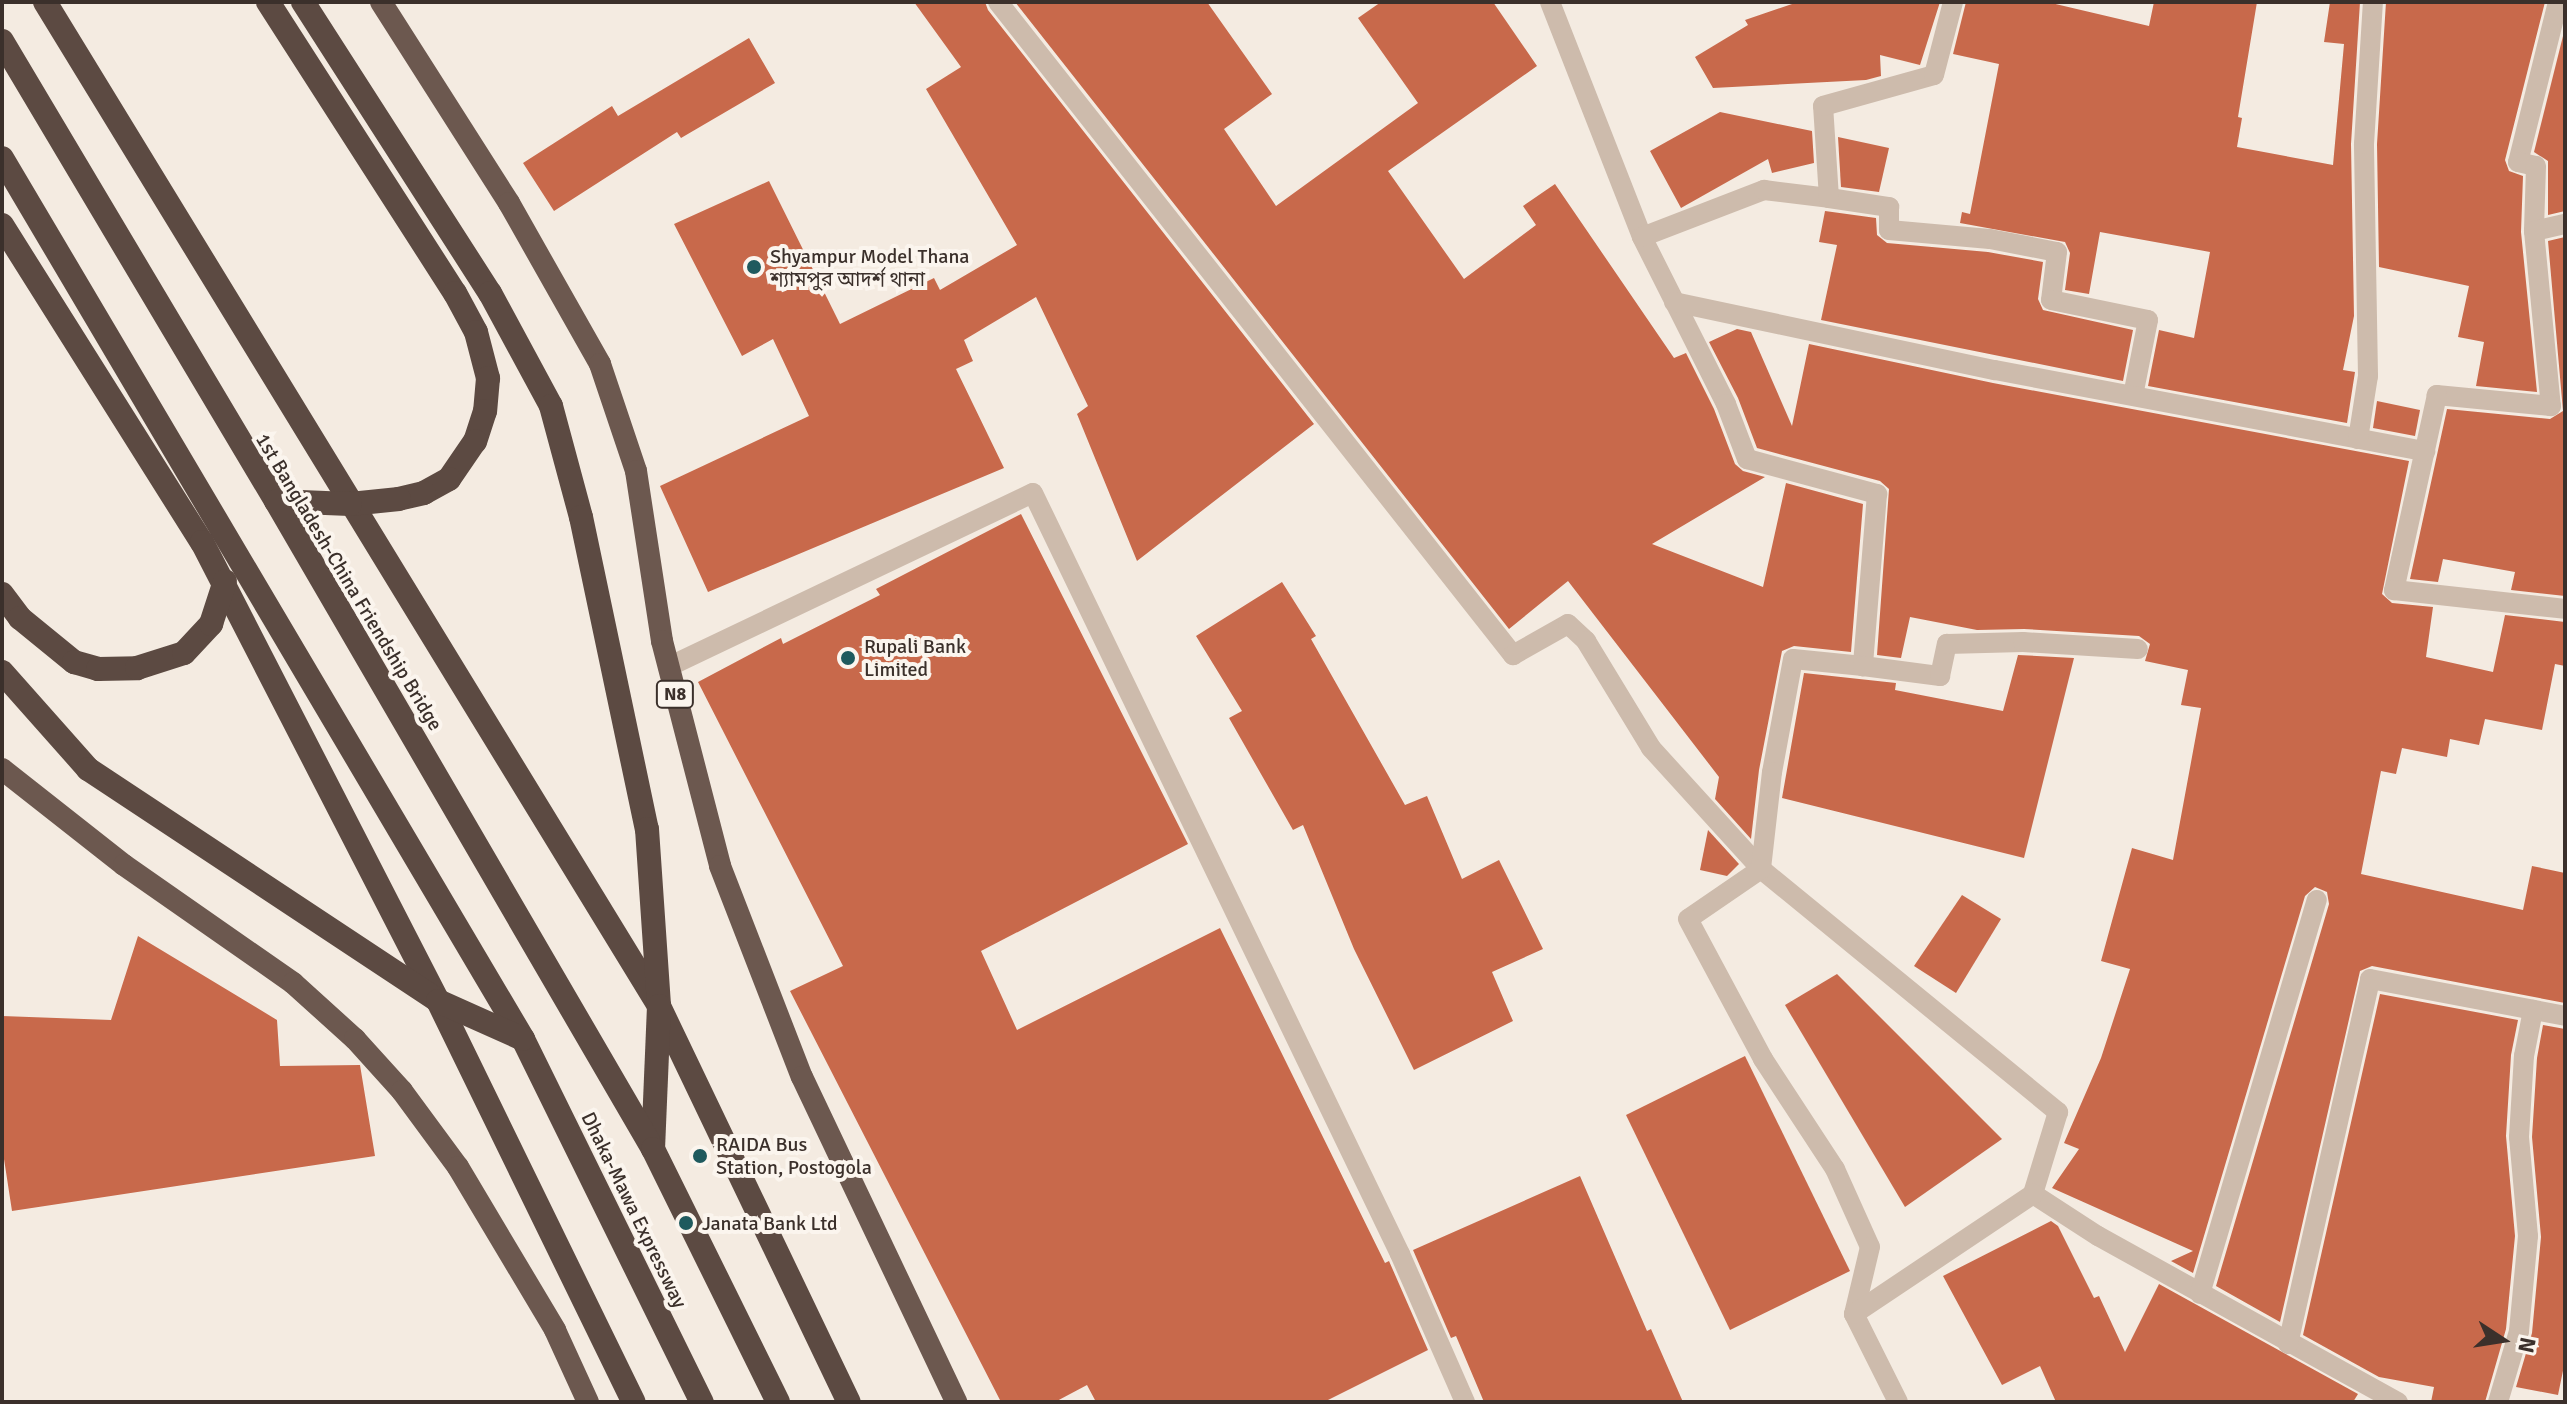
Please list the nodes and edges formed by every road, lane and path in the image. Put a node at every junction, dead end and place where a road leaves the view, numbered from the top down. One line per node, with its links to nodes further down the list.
1 (45, 2): 22 (highway)
2 (268, 2): 22 (highway)
3 (303, 2): 35 (highway)
4 (381, 2): 29 (highway, N8)
5 (998, 2): 32 (street)
6 (1550, 2): 16 (street)
7 (1953, 2): 12 (street)
8 (2373, 2): 19 (street)
9 (2558, 2): 15 (street)
10 (2, 41): 21 (highway, 1st Bangladesh-China Friendship Bridge)
11 (2, 158): 23 (highway)
12 (1829, 198): 16 (street); 18 (street)
13 (2565, 224): 15 (street)
14 (2, 225): 24 (highway)
15 (2534, 231): 20 (street)
16 (1642, 237): 17 (street)
17 (1674, 302): 18 (street); 28 (street)
18 (2133, 396): 19 (street)
19 (2358, 439): 20 (street)
20 (2425, 451): 26 (street)
21 (276, 501): 22 (highway); 39 (highway, 1st Bangladesh-China Friendship Bridge)
22 (350, 504): 35 (highway)
23 (229, 546): 24 (highway); 38 (highway)
24 (224, 589): 25 (highway); 34 (highway)
25 (2, 594)
26 (2565, 609)
27 (2138, 649): 28 (street)
28 (1863, 666): 32 (street)
29 (668, 667): 49 (highway, N8); 50 (street)
30 (2, 672): 34 (highway)
31 (2, 769): 44 (highway)
32 (1761, 869): 40 (street); 42 (street)
33 (2317, 900): 41 (street)
34 (438, 1001): 38 (highway); 45 (highway)
35 (659, 1006): 39 (highway); 48 (highway)
36 (2533, 1010): 37 (street); 43 (street); 53 (street)
37 (2565, 1016)
38 (523, 1039): 46 (highway, Dhaka-Mawa Expressway)
39 (653, 1149): 47 (highway)
40 (2033, 1194): 41 (street); 42 (street)
41 (2200, 1294): 43 (street)
42 (1854, 1314): 51 (street)
43 (2288, 1344): 52 (street)
44 (588, 1402)
45 (634, 1402)
46 (702, 1402)
47 (778, 1402)
48 (849, 1402)
49 (956, 1402)
50 (1465, 1402)
51 (1898, 1402)
52 (2398, 1402)
53 (2498, 1402)

